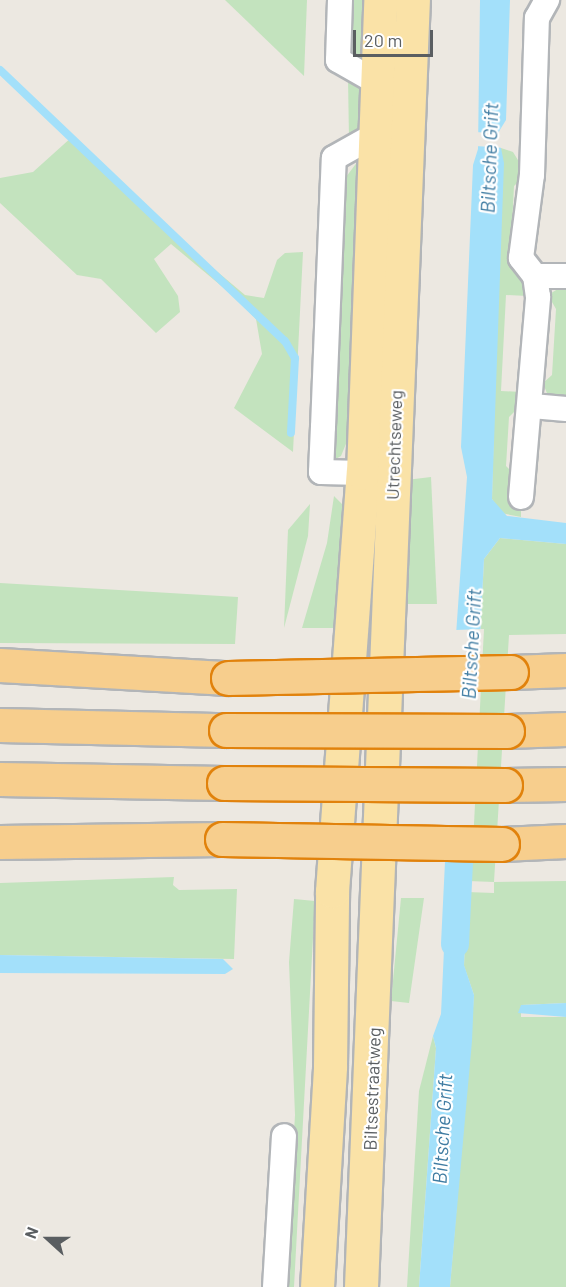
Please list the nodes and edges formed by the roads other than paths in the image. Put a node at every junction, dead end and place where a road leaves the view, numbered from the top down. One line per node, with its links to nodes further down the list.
1 (340, 0): 5 (street)
2 (381, 0): 5 (main road, Utrechtseweg)
3 (413, 0): 23 (main road, Utrechtseweg)
4 (553, 2): 7 (street)
5 (378, 83): 6 (main road, Utrechtseweg)
6 (375, 135): 11 (main road, Utrechtseweg); 11 (street, Utrechtseweg)
7 (535, 276): 8 (street); 9 (street)
8 (566, 276)
9 (532, 406): 10 (street); 12 (street)
10 (566, 409)
11 (363, 473): 26 (main road, Utrechtseweg)
12 (521, 497)
13 (0, 665): 15 (highway)
14 (566, 670): 15 (highway, bridge)
15 (228, 678): 16 (highway)
16 (0, 686)
17 (0, 725): 18 (highway, bridge)
18 (566, 729)
19 (0, 779): 20 (highway, bridge)
20 (566, 784)
21 (566, 841): 22 (highway, bridge)
22 (0, 842)
23 (378, 890): 27 (main road, Biltsestraatweg)
24 (284, 1136): 25 (street)
25 (275, 1287)
26 (317, 1287)
27 (361, 1287)

